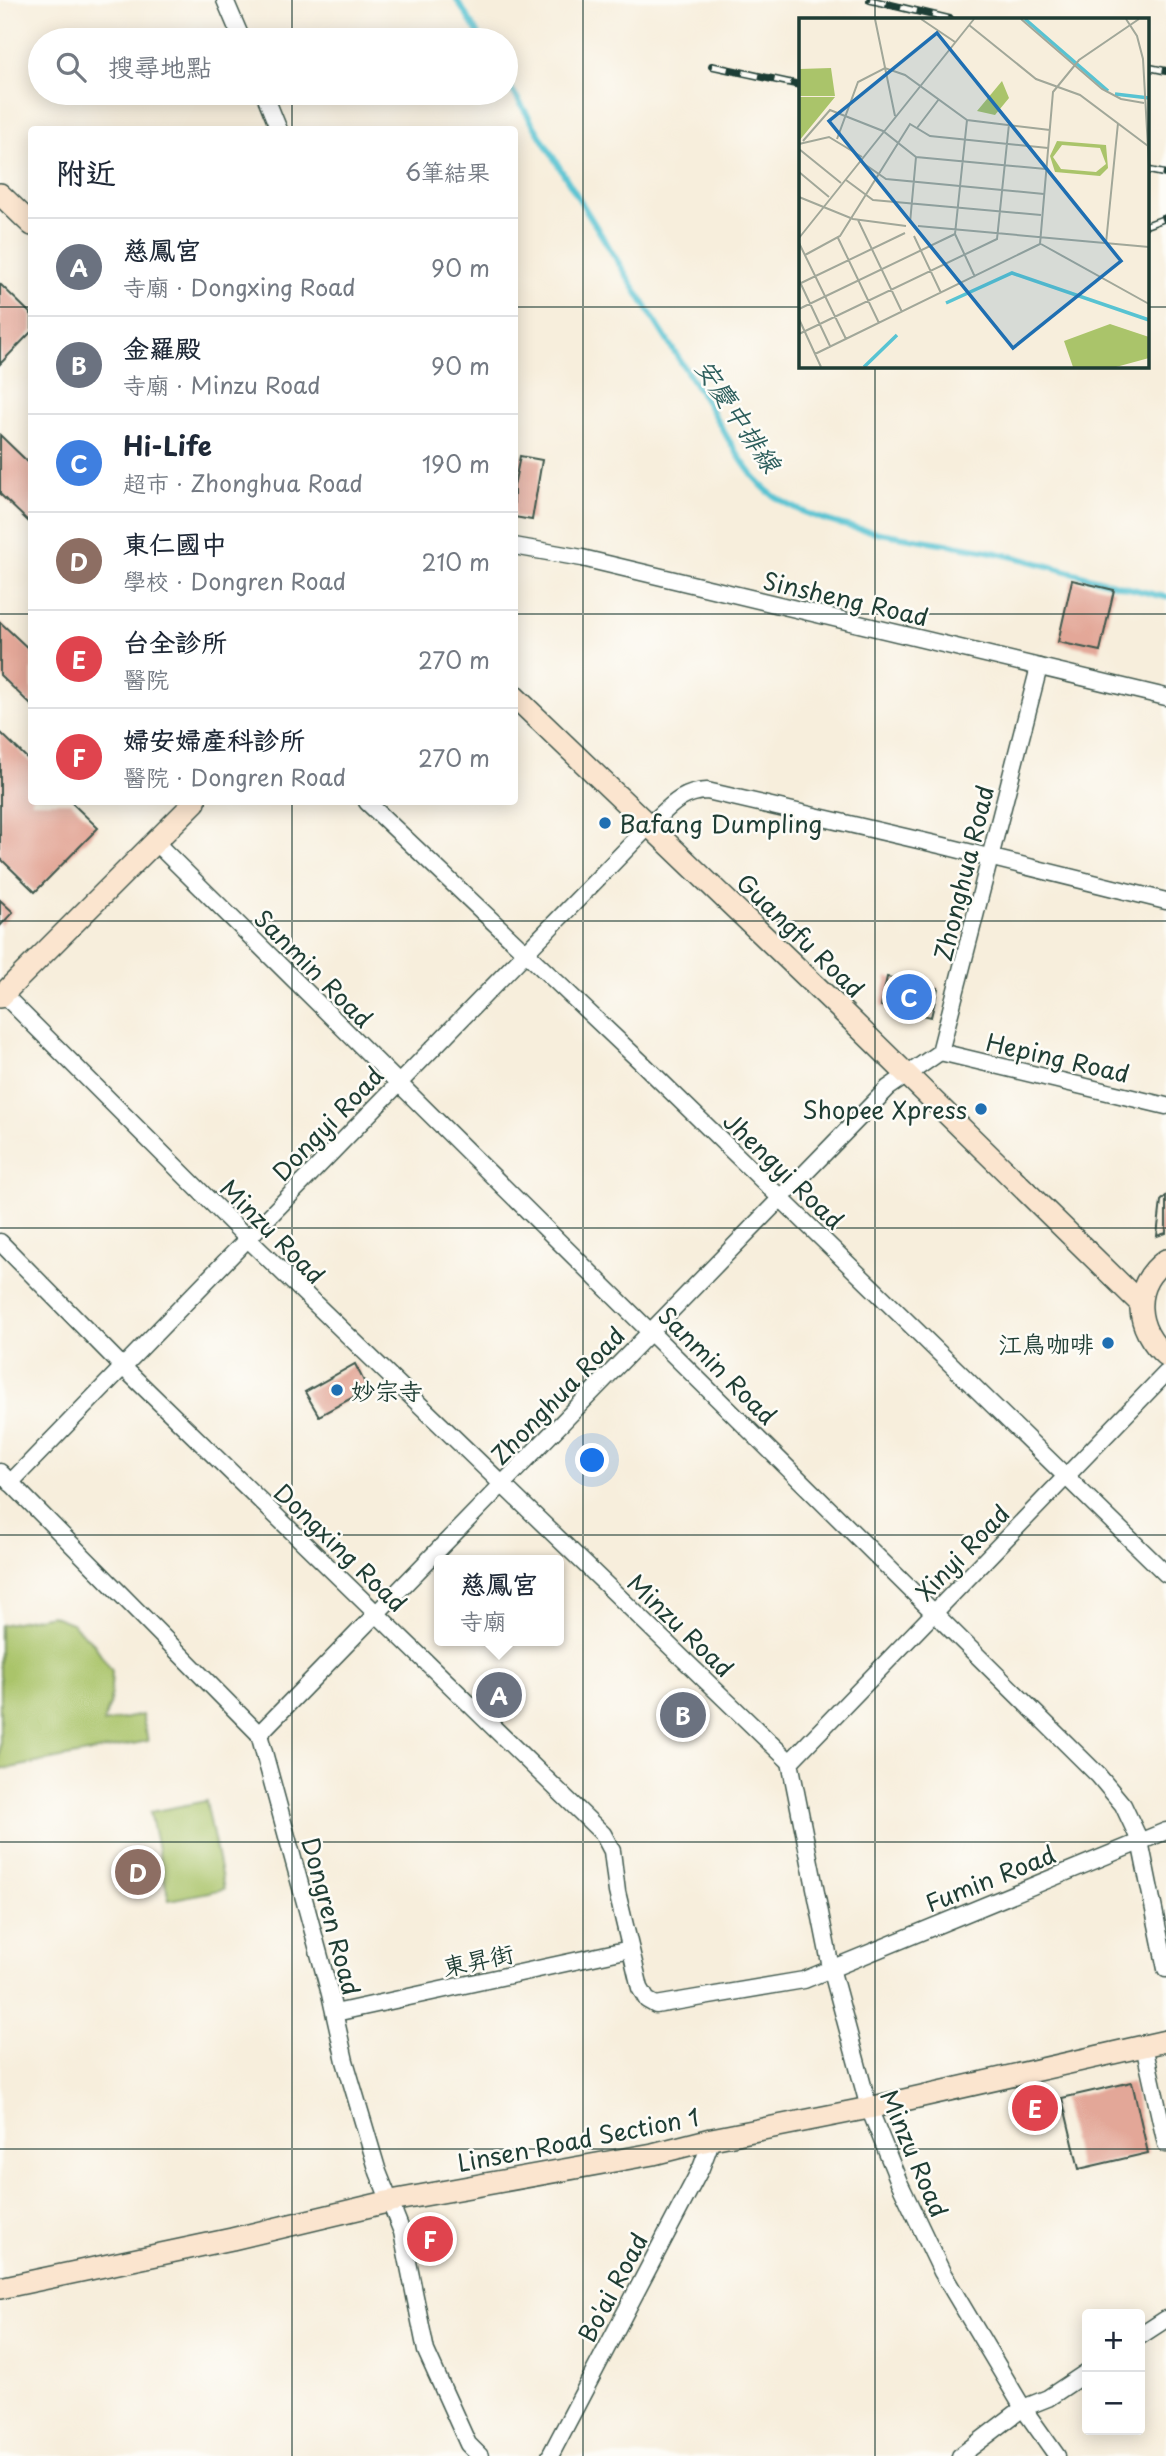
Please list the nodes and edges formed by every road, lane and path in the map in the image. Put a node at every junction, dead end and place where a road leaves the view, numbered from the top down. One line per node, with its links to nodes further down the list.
1 (225, 0): 2 (street)
2 (237, 28)
3 (269, 105): 4 (street)
4 (277, 126)
5 (1, 197): 6 (street)
6 (28, 221)
7 (518, 547): 8 (street, Sinsheng Road)
8 (1040, 667): 9 (street, Sinsheng Road); 15 (street, Zhonghua Road)
9 (1166, 697)
10 (518, 700): 13 (street, Guangfu Road)
11 (192, 805): 14 (street)
12 (370, 805): 17 (street, Jhengyi Road)
13 (649, 827): 15 (street, Dongyi Road); 17 (street, Dongyi Road); 20 (street, Guangfu Road)
14 (156, 842): 18 (street); 21 (street, Sanmin Road)
15 (991, 857): 16 (street, Dongyi Road); 19 (street, Zhonghua Road)
16 (1166, 901)
17 (527, 953): 21 (street, Dongyi Road); 23 (street, Jhengyi Road)
18 (1, 996): 24 (street, Minzu Road)
19 (940, 1052): 20 (street, Zhonghua Road); 22 (street, Heping Road)
20 (907, 1074): 23 (street, Zhonghua Road); 27 (street, Guangfu Road)
21 (397, 1084): 24 (street, Dongyi Road); 28 (street, Sanmin Road)
22 (1166, 1105)
23 (780, 1199): 28 (street, Zhonghua Road); 32 (street, Jhengyi Road)
24 (247, 1238): 30 (street, Dongyi Road); 34 (street, Minzu Road)
25 (0, 1242): 30 (street, Dongxing Road)
26 (1166, 1260): 27 (street)
27 (1139, 1302): 29 (street, Guangfu Road)
28 (652, 1331): 34 (street, Zhonghua Road); 37 (street, Sanmin Road)
29 (1166, 1356)
30 (123, 1367): 33 (street, Dongyi Road); 36 (street, Dongxing Road)
31 (1166, 1373): 32 (street, Xinyi Road)
32 (1066, 1476): 35 (street, Jhengyi Road); 37 (street, Xinyi Road)
33 (5, 1477): 38 (street, Dongren Road)
34 (502, 1485): 36 (street, Zhonghua Road); 39 (street, Minzu Road)
35 (1166, 1574)
36 (376, 1614): 38 (street, Zhonghua Road); 42 (street, Dongxing Road)
37 (933, 1614): 39 (street, Xinyi Road); 41 (street, Sanmin Road)
38 (259, 1734): 45 (street, Dongren Road)
39 (790, 1762): 43 (street, Minzu Road)
40 (1166, 1831): 41 (street, Fumin Road)
41 (1140, 1841): 43 (street, Fumin Road); 44 (street, Sanmin Road)
42 (630, 1949): 43 (street, Dongxing Road); 45 (street, 東昇街)
43 (831, 1968): 48 (street, Minzu Road)
44 (1166, 1969)
45 (335, 2014): 51 (street, Dongren Road)
46 (1166, 2041): 47 (street, Linsen Road Section 1)
47 (1144, 2046): 48 (street, Linsen Road Section 1); 50 (street)
48 (869, 2108): 49 (street, Linsen Road Section 1); 56 (street, Minzu Road)
49 (712, 2139): 51 (street, Linsen Road Section 1); 58 (street, Bo'ai Road)
50 (1166, 2144)
51 (391, 2201): 52 (street, Linsen Road Section 1); 57 (street, Dongren Road)
52 (0, 2288)
53 (1166, 2319): 54 (street)
54 (1145, 2333)
55 (1082, 2375): 56 (street)
56 (1023, 2408): 59 (street); 60 (street, Minzu Road)
57 (480, 2456)
58 (550, 2456)
59 (960, 2456)
60 (1057, 2456)

